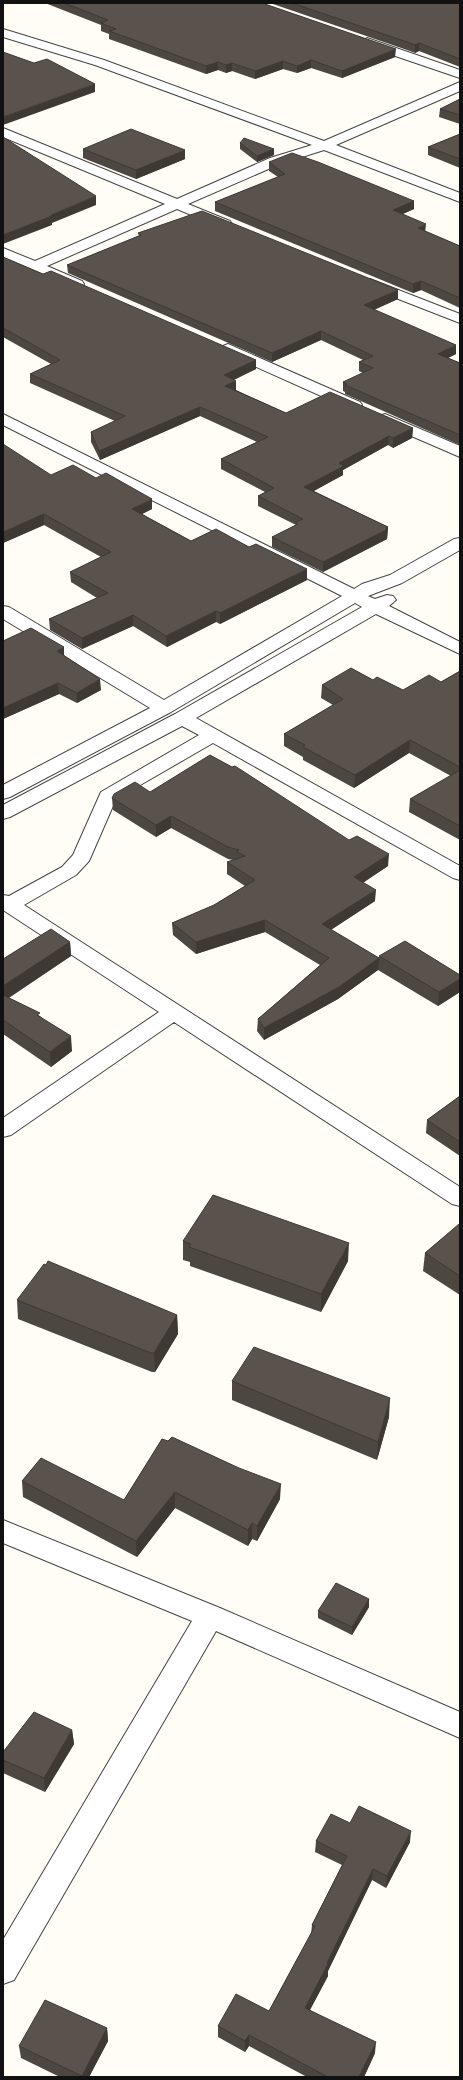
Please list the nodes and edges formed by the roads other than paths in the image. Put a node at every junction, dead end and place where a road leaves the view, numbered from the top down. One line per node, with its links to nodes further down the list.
1 (3, 32): 6 (street)
2 (357, 39): 3 (street)
3 (460, 74)
4 (460, 86): 6 (street)
5 (3, 132): 8 (street)
6 (325, 145): 7 (street); 8 (street)
7 (460, 198)
8 (176, 204): 9 (street); 11 (street)
9 (241, 230)
10 (3, 252): 11 (street)
11 (35, 266): 13 (street)
12 (357, 278): 14 (street)
13 (93, 291)
14 (460, 319)
15 (217, 345): 18 (street)
16 (3, 407): 21 (street)
17 (3, 418): 21 (street)
18 (460, 452)
19 (460, 542): 20 (street)
20 (396, 579): 21 (street); 22 (street)
21 (361, 592): 22 (street); 26 (street)
22 (382, 603): 24 (street); 25 (street); 27 (street)
23 (3, 611): 26 (street)
24 (460, 635)
25 (460, 649)
26 (164, 708): 29 (street)
27 (182, 718): 28 (street); 30 (street)
28 (213, 735): 31 (street); 32 (street)
29 (3, 793)
30 (3, 813)
31 (460, 874)
32 (6, 903): 33 (street)
33 (174, 1012): 34 (street); 35 (street)
34 (3, 1129)
35 (460, 1198)
36 (3, 1530): 37 (street)
37 (210, 1616): 38 (street); 39 (street)
38 (460, 1725)
39 (3, 1969)

